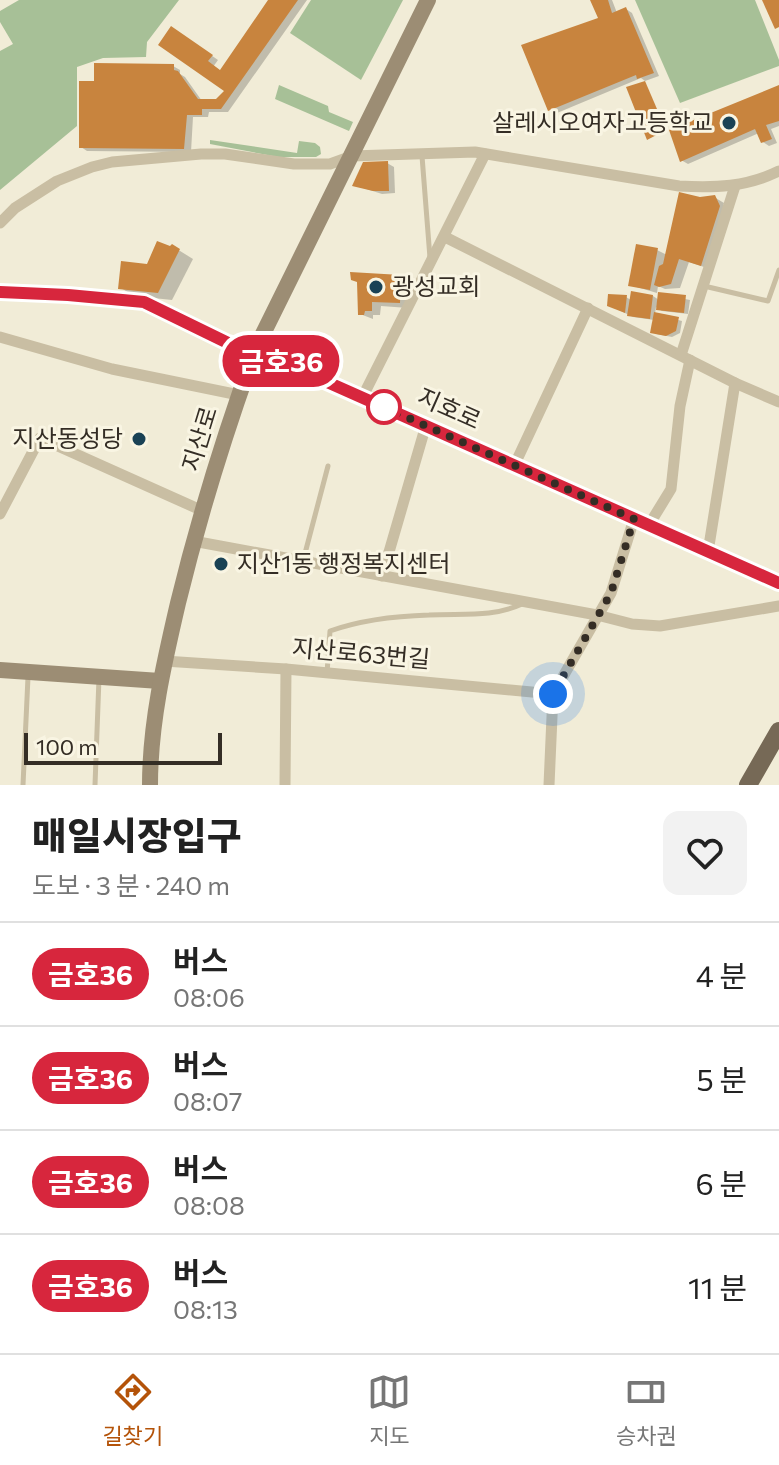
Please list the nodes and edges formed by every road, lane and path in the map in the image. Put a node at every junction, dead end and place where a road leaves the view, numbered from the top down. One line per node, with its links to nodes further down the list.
1 (428, 0): 4 (street, 지산로)
2 (422, 154): 3 (street); 4 (street); 9 (lane)
3 (485, 154): 6 (street); 8 (street)
4 (352, 156): 7 (street); 15 (street, 지산로)
5 (778, 173): 6 (street)
6 (735, 186): 11 (street)
7 (0, 223)
8 (445, 237): 9 (street); 13 (street)
9 (430, 263): 19 (street)
10 (779, 270): 11 (lane)
11 (703, 286): 16 (street)
12 (0, 292): 15 (street, 지호로)
13 (588, 308): 16 (street); 22 (street)
14 (0, 337): 18 (street)
15 (255, 350): 18 (street, 지산로); 19 (street, 지호로)
16 (685, 358): 17 (street); 26 (street)
17 (735, 383): 20 (street); 28 (street)
18 (239, 395): 24 (street, 지산로)
19 (362, 398): 21 (street, 지호로)
20 (779, 402)
21 (426, 425): 22 (street, 지호로); 30 (street)
22 (515, 464): 26 (street, 지호로)
23 (328, 466): 29 (lane)
24 (203, 511): 25 (street); 27 (street, 지산로)
25 (0, 514)
26 (642, 522): 28 (street, 지호로); 34 (street)
27 (193, 541): 29 (street); 35 (street, 지산로)
28 (708, 552): 31 (street, 지호로)
29 (303, 561): 30 (street)
30 (382, 576): 32 (street)
31 (779, 583)
32 (527, 602): 34 (street); 39 (lane)
33 (779, 606): 34 (street)
34 (597, 615): 42 (street)
35 (164, 661): 36 (street, 지산로63번길); 41 (street, 지산로)
36 (286, 669): 39 (street, 지산로63번길); 47 (street)
37 (0, 670): 38 (street)
38 (28, 672): 40 (street); 44 (lane)
39 (327, 673): 42 (street, 지산로63번길)
40 (99, 676): 41 (street); 45 (lane)
41 (160, 681): 46 (street, 지산로)
42 (553, 694): 48 (street)
43 (779, 731): 49 (main road)
44 (23, 785)
45 (95, 785)
46 (150, 785)
47 (285, 785)
48 (549, 785)
49 (748, 785)

